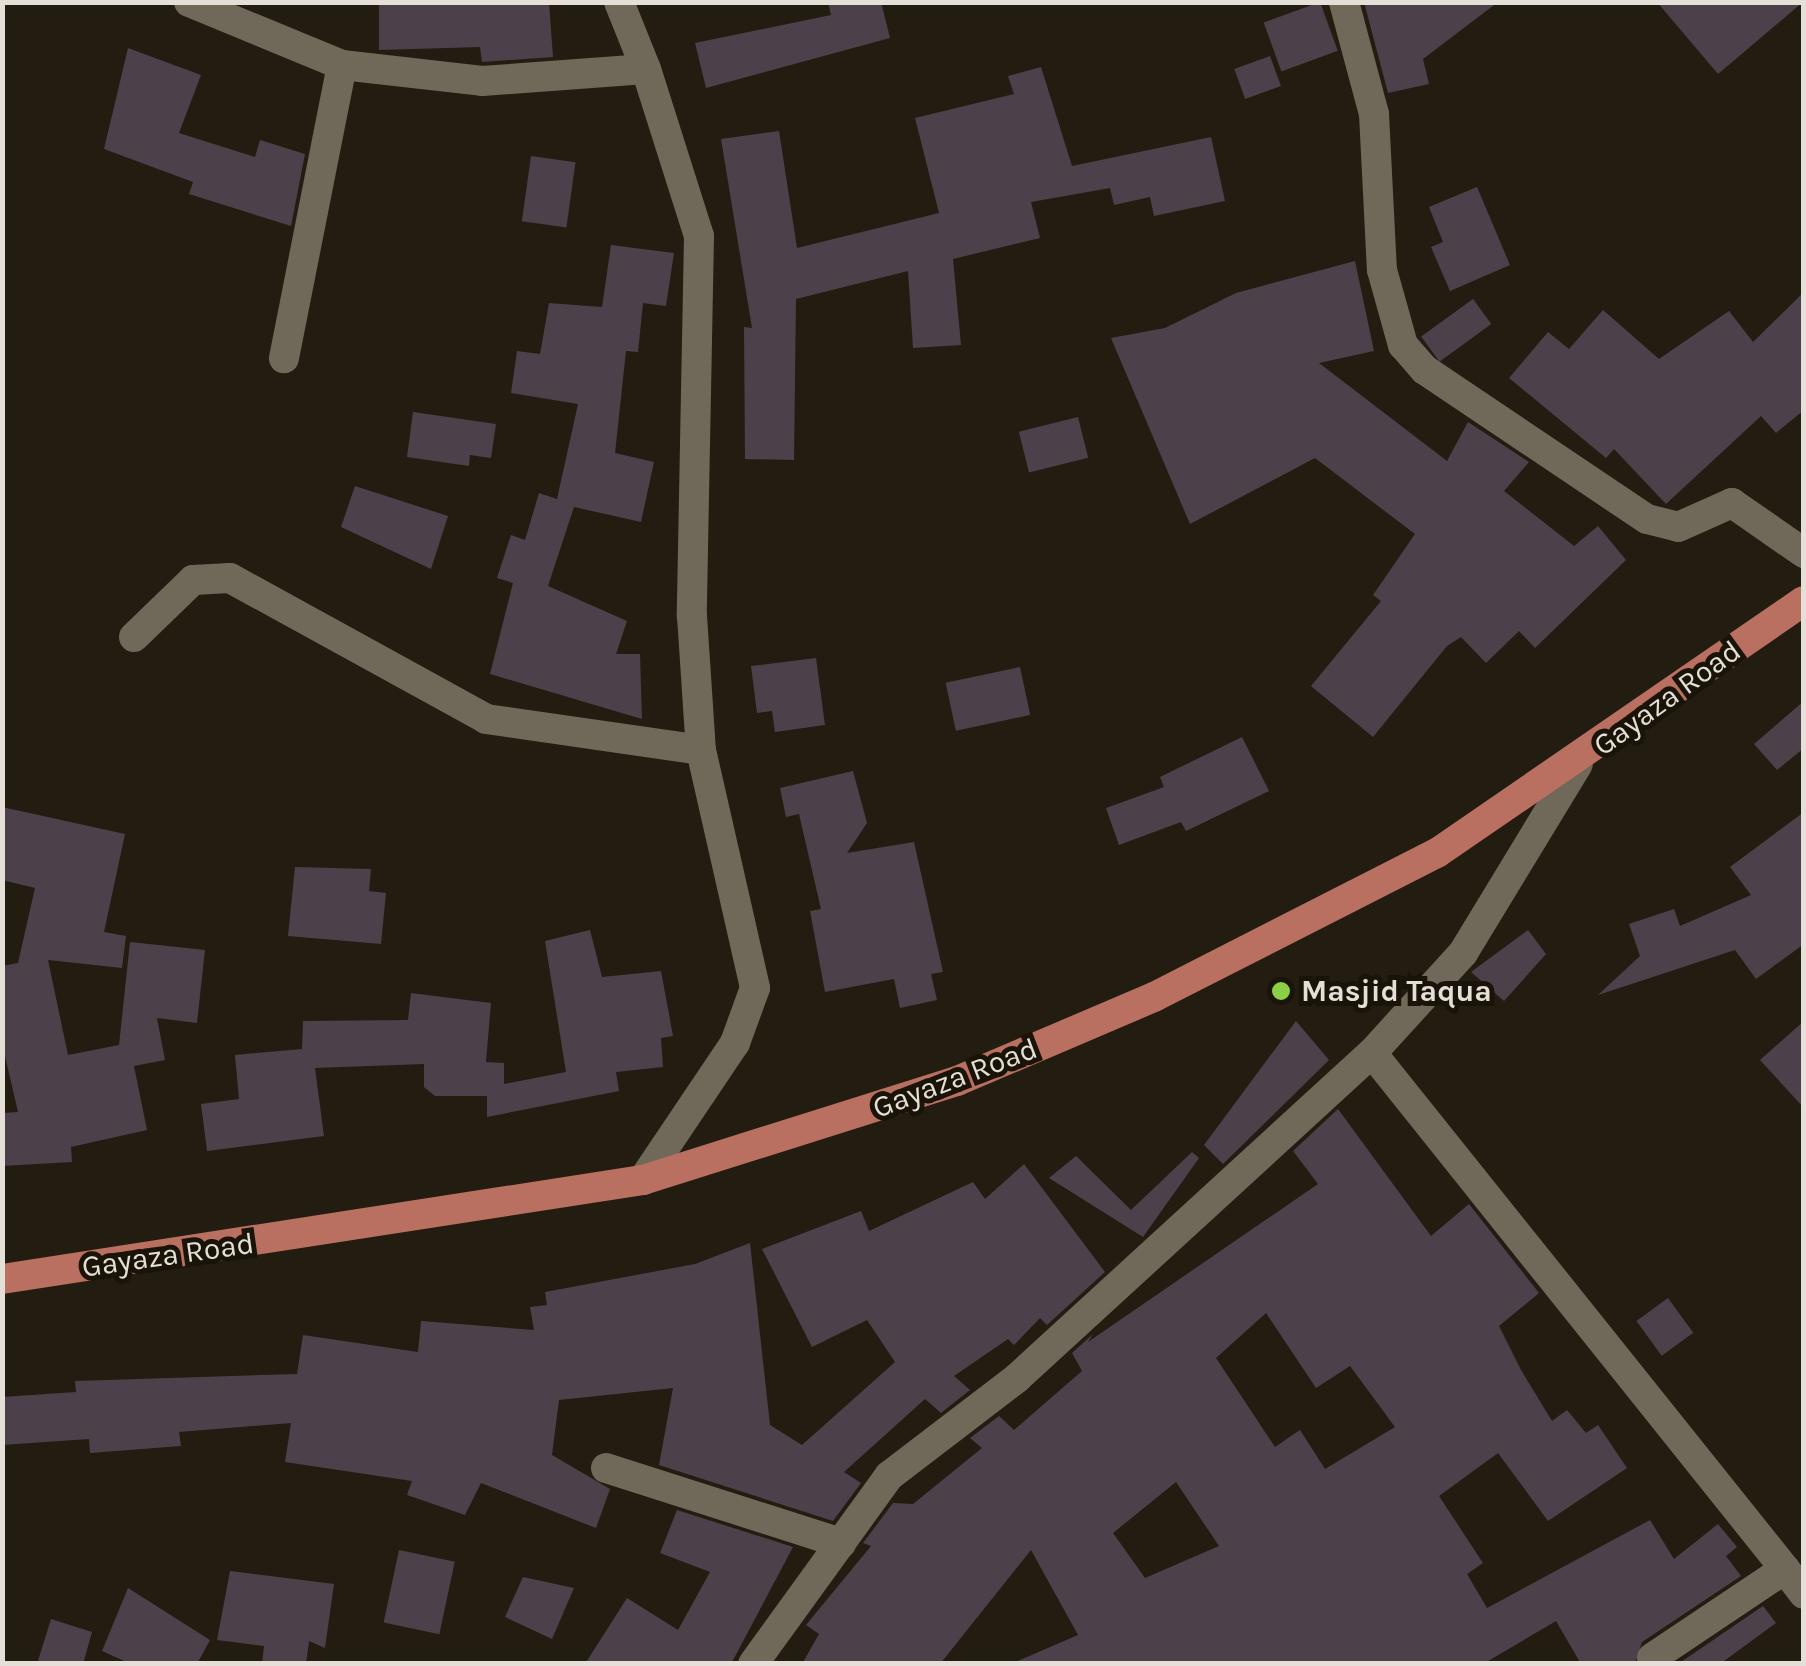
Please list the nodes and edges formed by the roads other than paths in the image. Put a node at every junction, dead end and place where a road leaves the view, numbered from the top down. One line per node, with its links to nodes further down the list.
1 (188, 2): 4 (street)
2 (618, 2): 5 (street)
3 (1344, 2): 7 (street)
4 (342, 65): 5 (street); 6 (street)
5 (646, 68): 10 (street)
6 (284, 358)
7 (1804, 553)
8 (1804, 601): 11 (main road, Gayaza Road)
9 (134, 637): 10 (street)
10 (700, 750): 13 (street)
11 (1578, 764): 12 (street); 13 (main road, Gayaza Road)
12 (1372, 1053): 16 (street); 17 (street)
13 (643, 1180): 14 (main road, Gayaza Road)
14 (2, 1279)
15 (606, 1468): 16 (street)
16 (841, 1543): 20 (street)
17 (1784, 1568): 18 (street); 19 (street)
18 (1804, 1594)
19 (1652, 1658)
20 (754, 1664)

